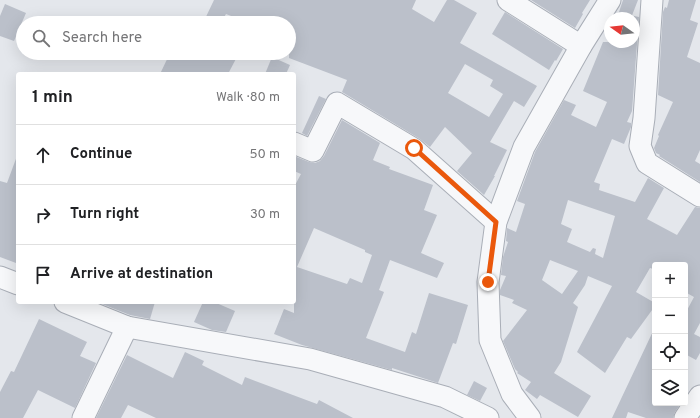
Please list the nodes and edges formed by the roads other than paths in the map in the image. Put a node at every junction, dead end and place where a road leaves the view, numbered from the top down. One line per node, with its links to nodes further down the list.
1 (508, 0): 4 (street)
2 (610, 0): 4 (street)
3 (652, 0): 6 (street)
4 (581, 46): 7 (street)
5 (296, 143): 7 (street)
6 (700, 196)
7 (496, 222): 15 (street)
8 (0, 277): 9 (street)
9 (16, 283)
10 (69, 304): 11 (street)
11 (127, 327): 13 (street); 14 (street)
12 (700, 396): 16 (street)
13 (83, 418)
14 (488, 418)
15 (530, 418)
16 (684, 418)

